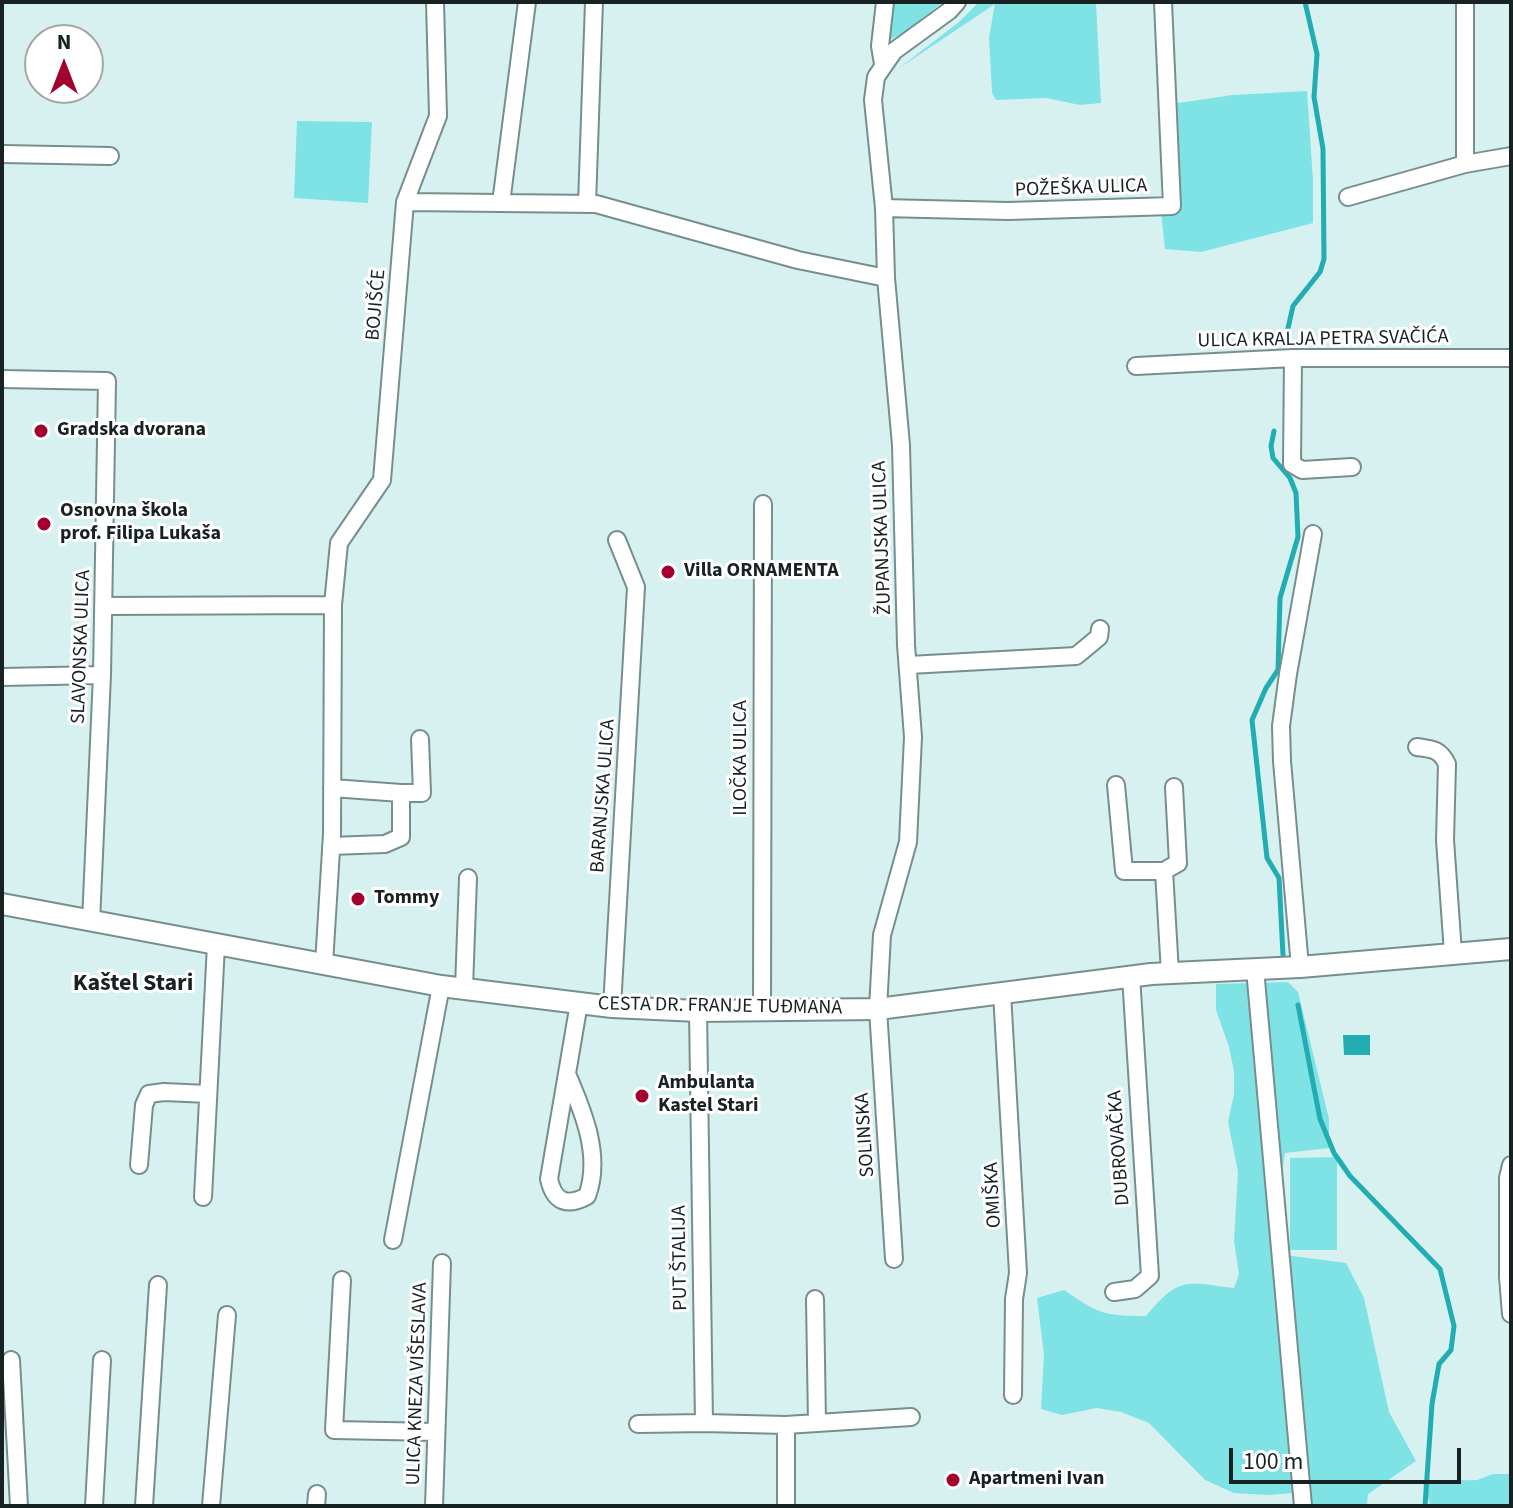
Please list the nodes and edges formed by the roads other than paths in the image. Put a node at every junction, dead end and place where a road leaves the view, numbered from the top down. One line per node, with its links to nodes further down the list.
1 (435, 2): 14 (street, BOJIŠĆE)
2 (527, 2): 15 (street)
3 (594, 2): 16 (street)
4 (885, 2): 8 (street, ŽUPANJSKA ULICA)
5 (957, 2): 8 (street)
6 (1163, 2): 17 (street, POŽEŠKA ULICA)
7 (1465, 2): 12 (street)
8 (883, 64): 17 (street, ŽUPANJSKA ULICA)
9 (2, 154): 10 (street)
10 (110, 156)
11 (1511, 156): 12 (street)
12 (1465, 164): 13 (street)
13 (1348, 197)
14 (405, 202): 15 (street); 27 (street, BOJIŠĆE)
15 (501, 203): 16 (street)
16 (587, 204): 18 (street)
17 (884, 208): 18 (street, ŽUPANJSKA ULICA)
18 (886, 278): 30 (street, ŽUPANJSKA ULICA)
19 (1293, 358): 20 (street, ULICA KRALJA PETRA SVAČIĆA); 21 (street, ULICA KRALJA PETRA SVAČIĆA); 23 (street)
20 (1511, 358)
21 (1136, 366)
22 (2, 379): 28 (street, SLAVONSKA ULICA)
23 (1352, 467)
24 (763, 504): 60 (street, ILOČKA ULICA)
25 (1313, 534): 49 (street)
26 (617, 540): 57 (street, BARANJSKA ULICA)
27 (333, 605): 28 (street); 37 (street, BOJIŠĆE)
28 (103, 606): 31 (street, SLAVONSKA ULICA)
29 (1100, 629): 30 (street)
30 (909, 665): 58 (street, ŽUPANJSKA ULICA)
31 (102, 675): 32 (street); 43 (street, SLAVONSKA ULICA)
32 (2, 677)
33 (420, 739): 38 (street)
34 (1417, 747): 47 (street)
35 (1116, 785): 40 (street)
36 (1174, 787): 40 (street)
37 (332, 788): 38 (street); 39 (street, BOJIŠĆE)
38 (401, 793): 39 (street)
39 (331, 846): 48 (street, BOJIŠĆE)
40 (1164, 871): 51 (street)
41 (468, 878): 54 (street)
42 (2, 904): 43 (main road, CESTA DR. FRANJE TUĐMANA)
43 (91, 922): 45 (main road, CESTA DR. FRANJE TUĐMANA)
44 (1511, 939): 46 (street)
45 (216, 945): 48 (main road, CESTA DR. FRANJE TUĐMANA); 62 (street)
46 (1511, 949): 47 (main road, CESTA DR. FRANJE TUĐMANA)
47 (1453, 953): 49 (main road, CESTA DR. FRANJE TUĐMANA)
48 (324, 964): 53 (main road, CESTA DR. FRANJE TUĐMANA)
49 (1300, 967): 50 (main road, CESTA DR. FRANJE TUĐMANA)
50 (1255, 969): 51 (main road, CESTA DR. FRANJE TUĐMANA); 90 (street)
51 (1170, 973): 52 (main road, CESTA DR. FRANJE TUĐMANA)
52 (1131, 976): 55 (main road, CESTA DR. FRANJE TUĐMANA); 71 (street, DUBROVAČKA)
53 (441, 986): 54 (main road, CESTA DR. FRANJE TUĐMANA); 66 (street)
54 (464, 988): 56 (main road, CESTA DR. FRANJE TUĐMANA)
55 (1002, 993): 58 (main road, CESTA DR. FRANJE TUĐMANA); 77 (street, OMIŠKA)
56 (579, 1003): 57 (main road, CESTA DR. FRANJE TUĐMANA); 61 (street)
57 (612, 1007): 59 (main road, CESTA DR. FRANJE TUĐMANA)
58 (878, 1009): 60 (main road, CESTA DR. FRANJE TUĐMANA); 67 (street, SOLINSKA)
59 (698, 1011): 60 (main road, CESTA DR. FRANJE TUĐMANA); 79 (street, PUT ŠTALIJA)
60 (762, 1011)
61 (567, 1074): 61 (street)
62 (208, 1094): 63 (street); 65 (street)
63 (139, 1165)
64 (1511, 1165): 73 (street)
65 (203, 1197)
66 (393, 1240)
67 (894, 1259)
68 (442, 1263): 83 (street, ULICA KNEZA VIŠESLAVA)
69 (342, 1280): 83 (street)
70 (158, 1285): 86 (street)
71 (1114, 1292)
72 (815, 1299): 80 (street)
73 (1511, 1314)
74 (227, 1315): 87 (street)
75 (11, 1360): 84 (street)
76 (102, 1360): 85 (street)
77 (1013, 1395)
78 (911, 1417): 80 (street)
79 (704, 1423): 81 (street); 82 (street)
80 (817, 1423): 82 (street)
81 (638, 1424)
82 (786, 1425): 89 (street)
83 (436, 1432): 88 (street, ULICA KNEZA VIŠESLAVA)
84 (19, 1506)
85 (94, 1506)
86 (144, 1506)
87 (211, 1506)
88 (434, 1506)
89 (786, 1506)
90 (1303, 1506)

